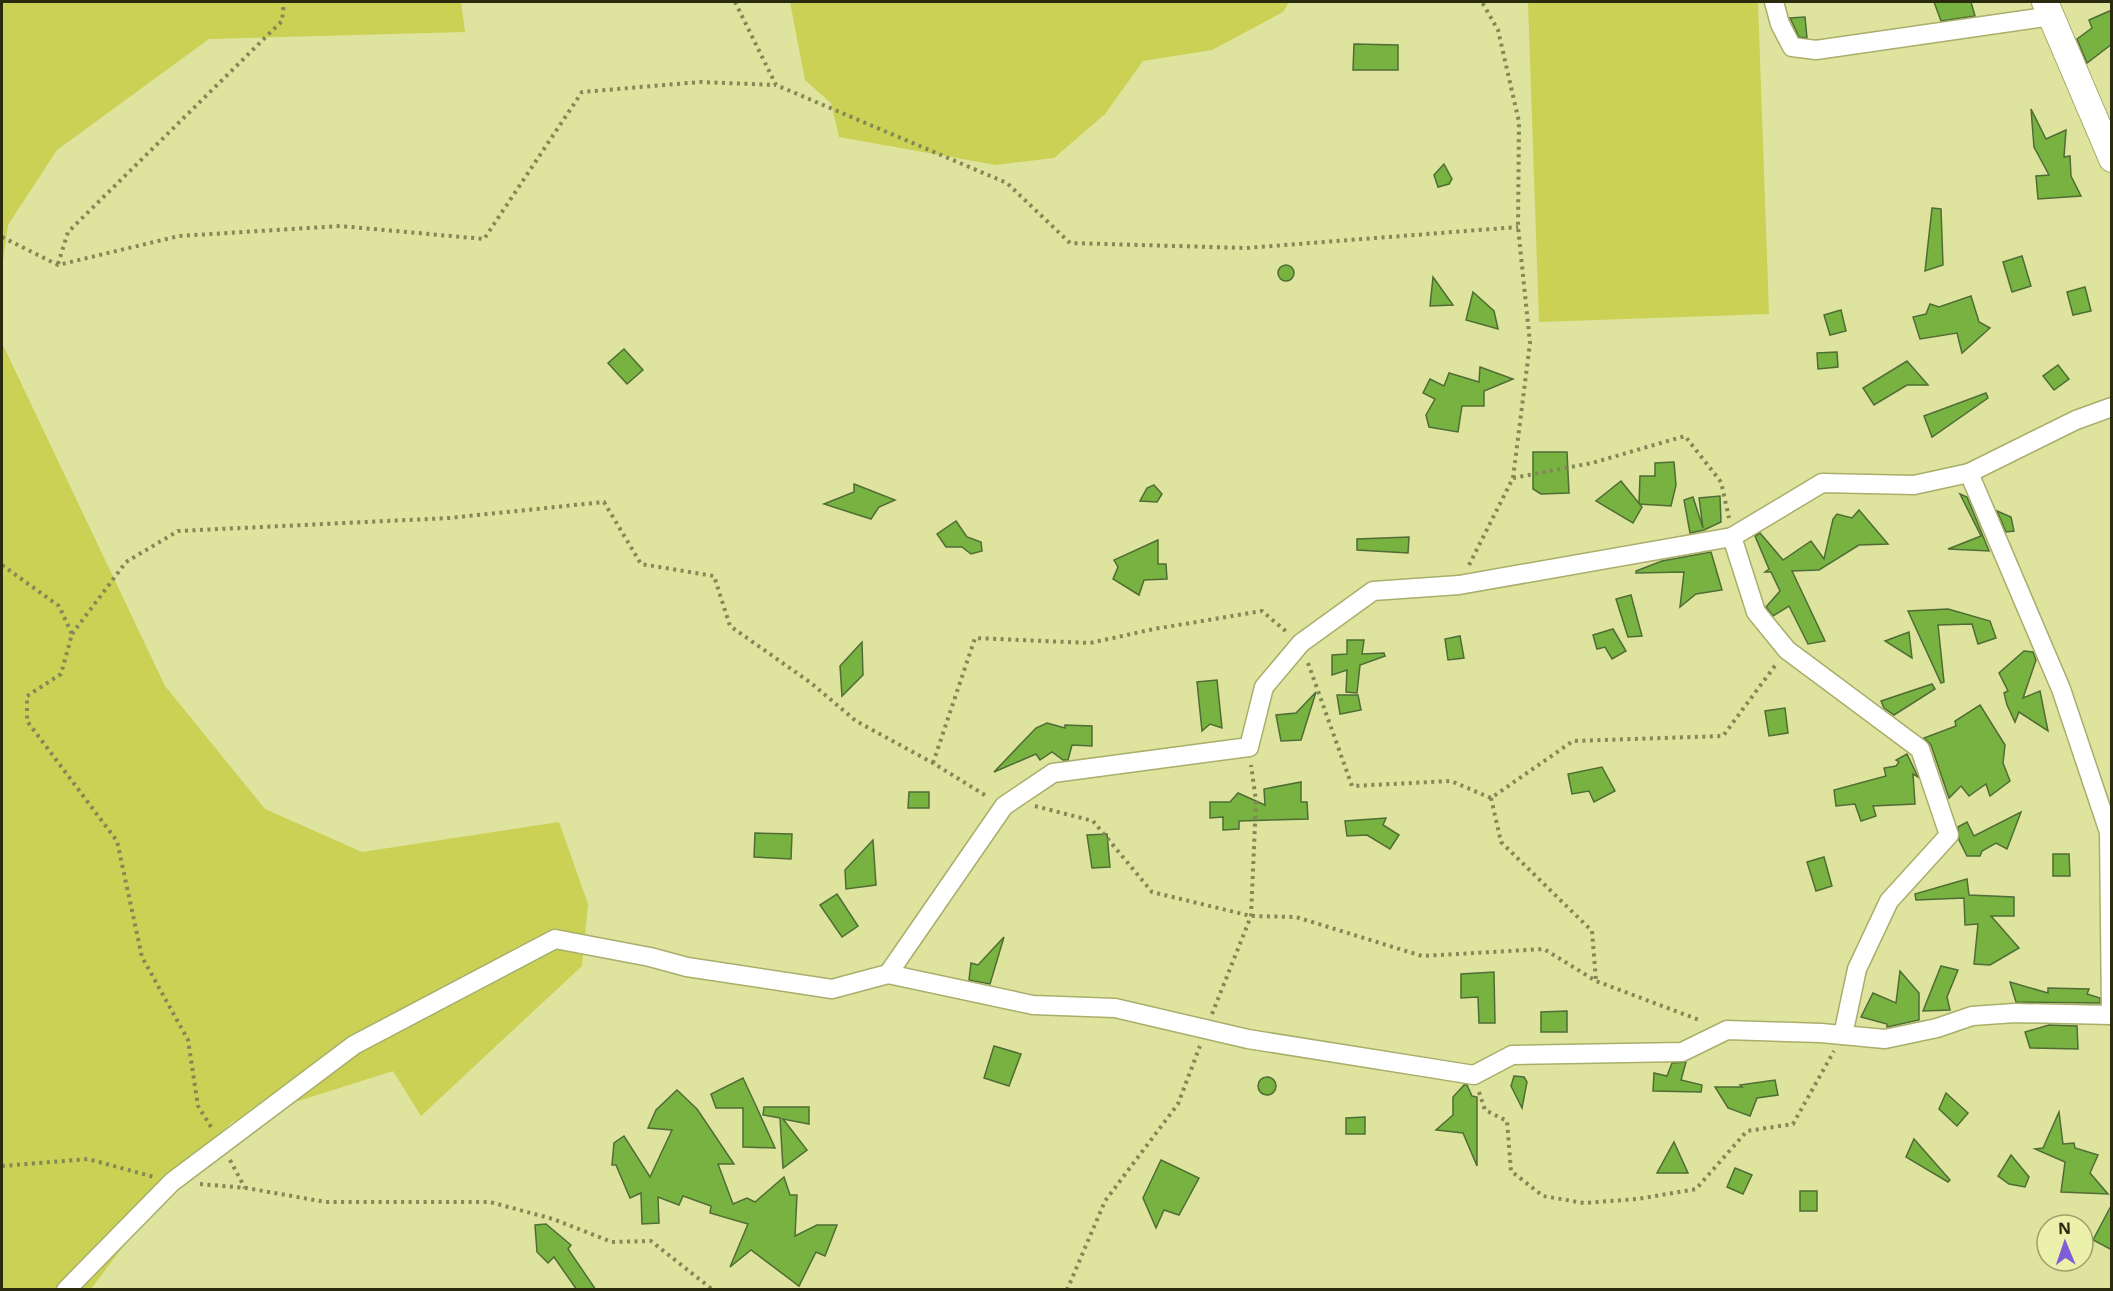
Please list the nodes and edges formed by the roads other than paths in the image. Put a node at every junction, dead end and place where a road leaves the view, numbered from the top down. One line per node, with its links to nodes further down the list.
1 (1774, 2): 2 (street)
2 (2048, 9): 3 (street)
3 (2112, 159)
4 (2112, 407): 5 (street)
5 (1970, 473): 6 (street); 8 (street)
6 (1732, 537): 7 (street); 9 (street)
7 (888, 974): 9 (street); 10 (street)
8 (2111, 1015): 9 (street)
9 (1843, 1035)
10 (66, 1290)

